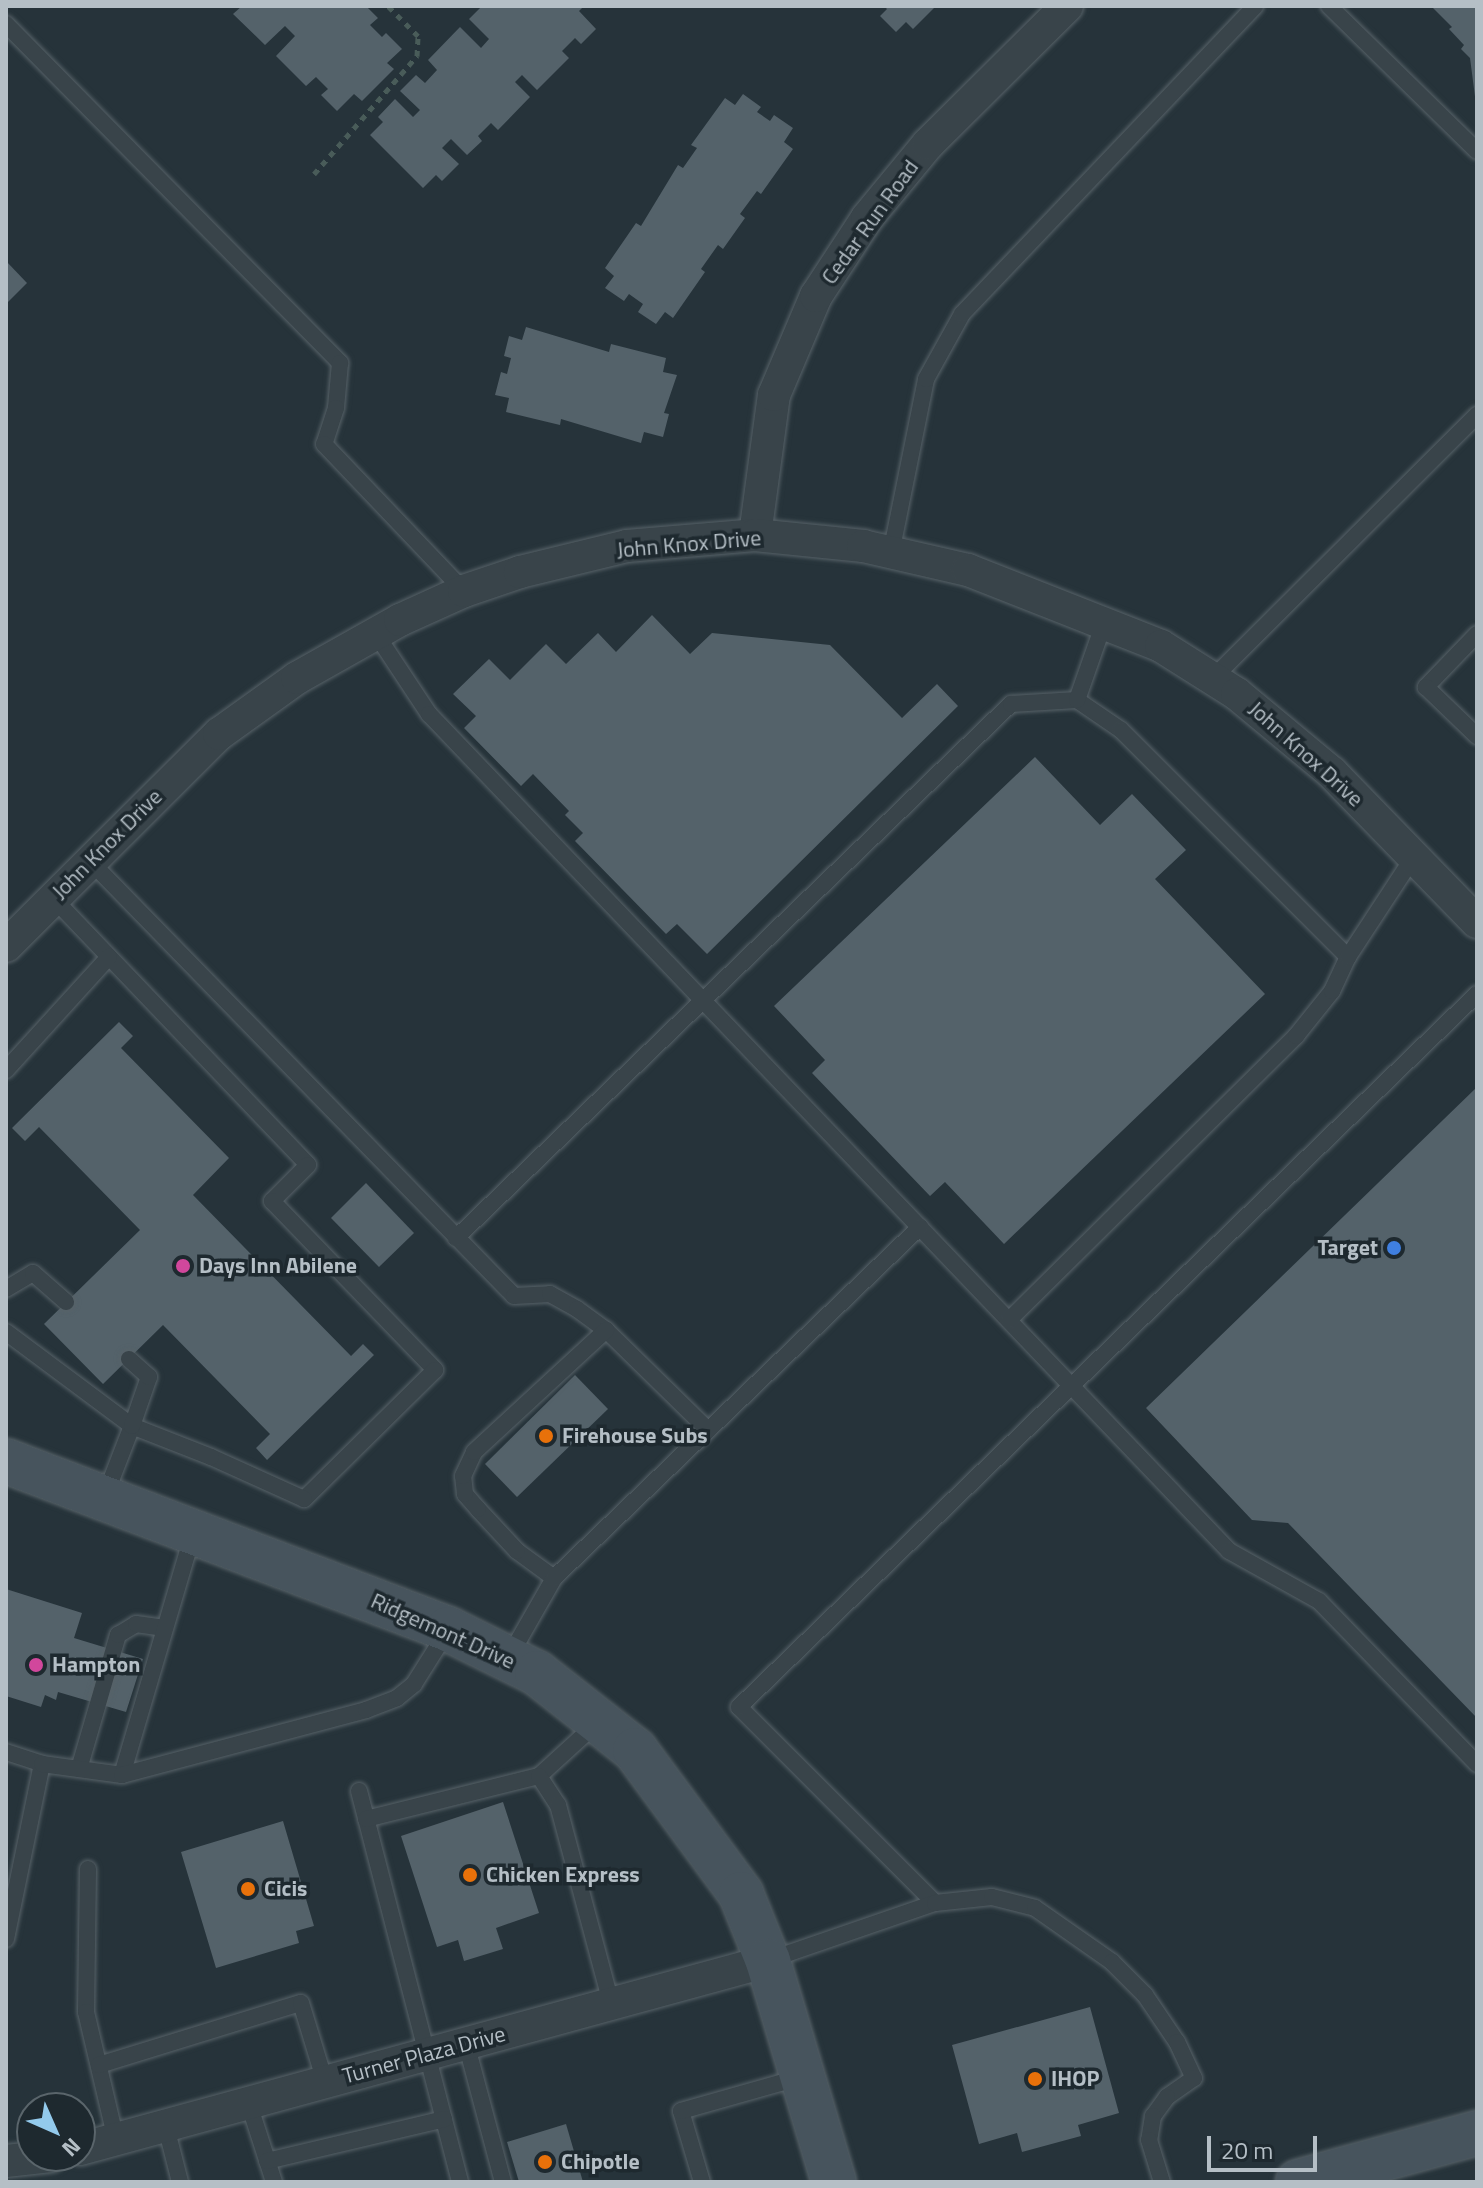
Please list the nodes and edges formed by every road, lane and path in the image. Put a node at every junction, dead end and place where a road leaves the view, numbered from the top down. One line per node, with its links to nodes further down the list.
1 (388, 6): 7 (path)
2 (1067, 6): 9 (street, Cedar Run Road)
3 (1255, 6): 10 (lane)
4 (1329, 6): 6 (lane)
5 (6, 24): 11 (lane)
6 (1477, 151)
7 (314, 174)
8 (1477, 415): 15 (lane)
9 (755, 535): 10 (street, John Knox Drive); 11 (street, John Knox Drive)
10 (891, 553): 12 (street, John Knox Drive)
11 (464, 591): 13 (street, John Knox Drive)
12 (1104, 623): 15 (street, John Knox Drive); 16 (lane)
13 (376, 634): 19 (street, John Knox Drive); 26 (lane)
14 (1477, 634): 17 (lane)
15 (1213, 678): 18 (street, John Knox Drive)
16 (1077, 700): 24 (lane); 26 (lane)
17 (1477, 736)
18 (1414, 856): 21 (street, John Knox Drive); 24 (lane)
19 (90, 861): 20 (street, John Knox Drive); 29 (lane)
20 (53, 898): 22 (street, John Knox Drive); 23 (lane)
21 (1472, 907)
22 (6, 946)
23 (109, 957): 27 (lane); 37 (lane)
24 (1348, 957): 32 (lane)
25 (1477, 994): 36 (lane)
26 (704, 999): 28 (lane); 29 (lane)
27 (6, 1070)
28 (920, 1227): 32 (lane); 38 (lane)
29 (456, 1238): 33 (lane)
30 (6, 1289): 31 (lane)
31 (66, 1302)
32 (1009, 1320): 36 (lane)
33 (606, 1330): 38 (lane); 42 (lane)
34 (6, 1332): 37 (lane)
35 (129, 1359): 37 (lane)
36 (1071, 1384): 49 (lane); 56 (lane)
37 (132, 1426): 40 (lane)
38 (708, 1430): 42 (lane)
39 (6, 1461): 40 (street, Ridgemont Drive)
40 (104, 1497): 41 (street, Ridgemont Drive)
41 (194, 1532): 43 (lane); 44 (street, Ridgemont Drive)
42 (554, 1578): 45 (lane)
43 (165, 1628): 50 (lane); 51 (lane)
44 (448, 1629): 45 (street, Ridgemont Drive); 51 (lane)
45 (508, 1659): 46 (street, Ridgemont Drive)
46 (599, 1722): 52 (lane); 58 (street, Ridgemont Drive)
47 (6, 1752): 48 (lane)
48 (42, 1764): 50 (lane); 57 (lane)
49 (1477, 1764)
50 (79, 1769): 51 (lane)
51 (122, 1775)
52 (539, 1776): 54 (lane); 59 (lane)
53 (359, 1791): 54 (lane)
54 (366, 1819): 61 (lane)
55 (88, 1869): 62 (lane)
56 (935, 1903): 58 (lane); 78 (lane)
57 (7, 1931)
58 (768, 1961): 59 (street, Turner Plaza Drive); 63 (street, Ridgemont Drive)
59 (611, 2003): 60 (street, Turner Plaza Drive)
60 (466, 2043): 61 (street, Turner Plaza Drive); 75 (lane)
61 (427, 2054): 64 (street, Turner Plaza Drive); 66 (lane)
62 (99, 2065): 64 (lane); 69 (lane)
63 (801, 2077): 76 (lane); 77 (street, Ridgemont Drive)
64 (325, 2082): 65 (street, Turner Plaza Drive)
65 (249, 2104): 67 (street, Turner Plaza Drive); 71 (lane)
66 (444, 2119): 71 (lane); 74 (lane)
67 (166, 2127): 69 (street, Turner Plaza Drive); 72 (lane)
68 (1477, 2133): 79 (street)
69 (116, 2140): 70 (street, Turner Plaza Drive)
70 (96, 2145)
71 (267, 2161): 73 (lane)
72 (180, 2182)
73 (274, 2182)
74 (460, 2182)
75 (503, 2182)
76 (702, 2182)
77 (834, 2182)
78 (1162, 2182)
79 (1298, 2182)

